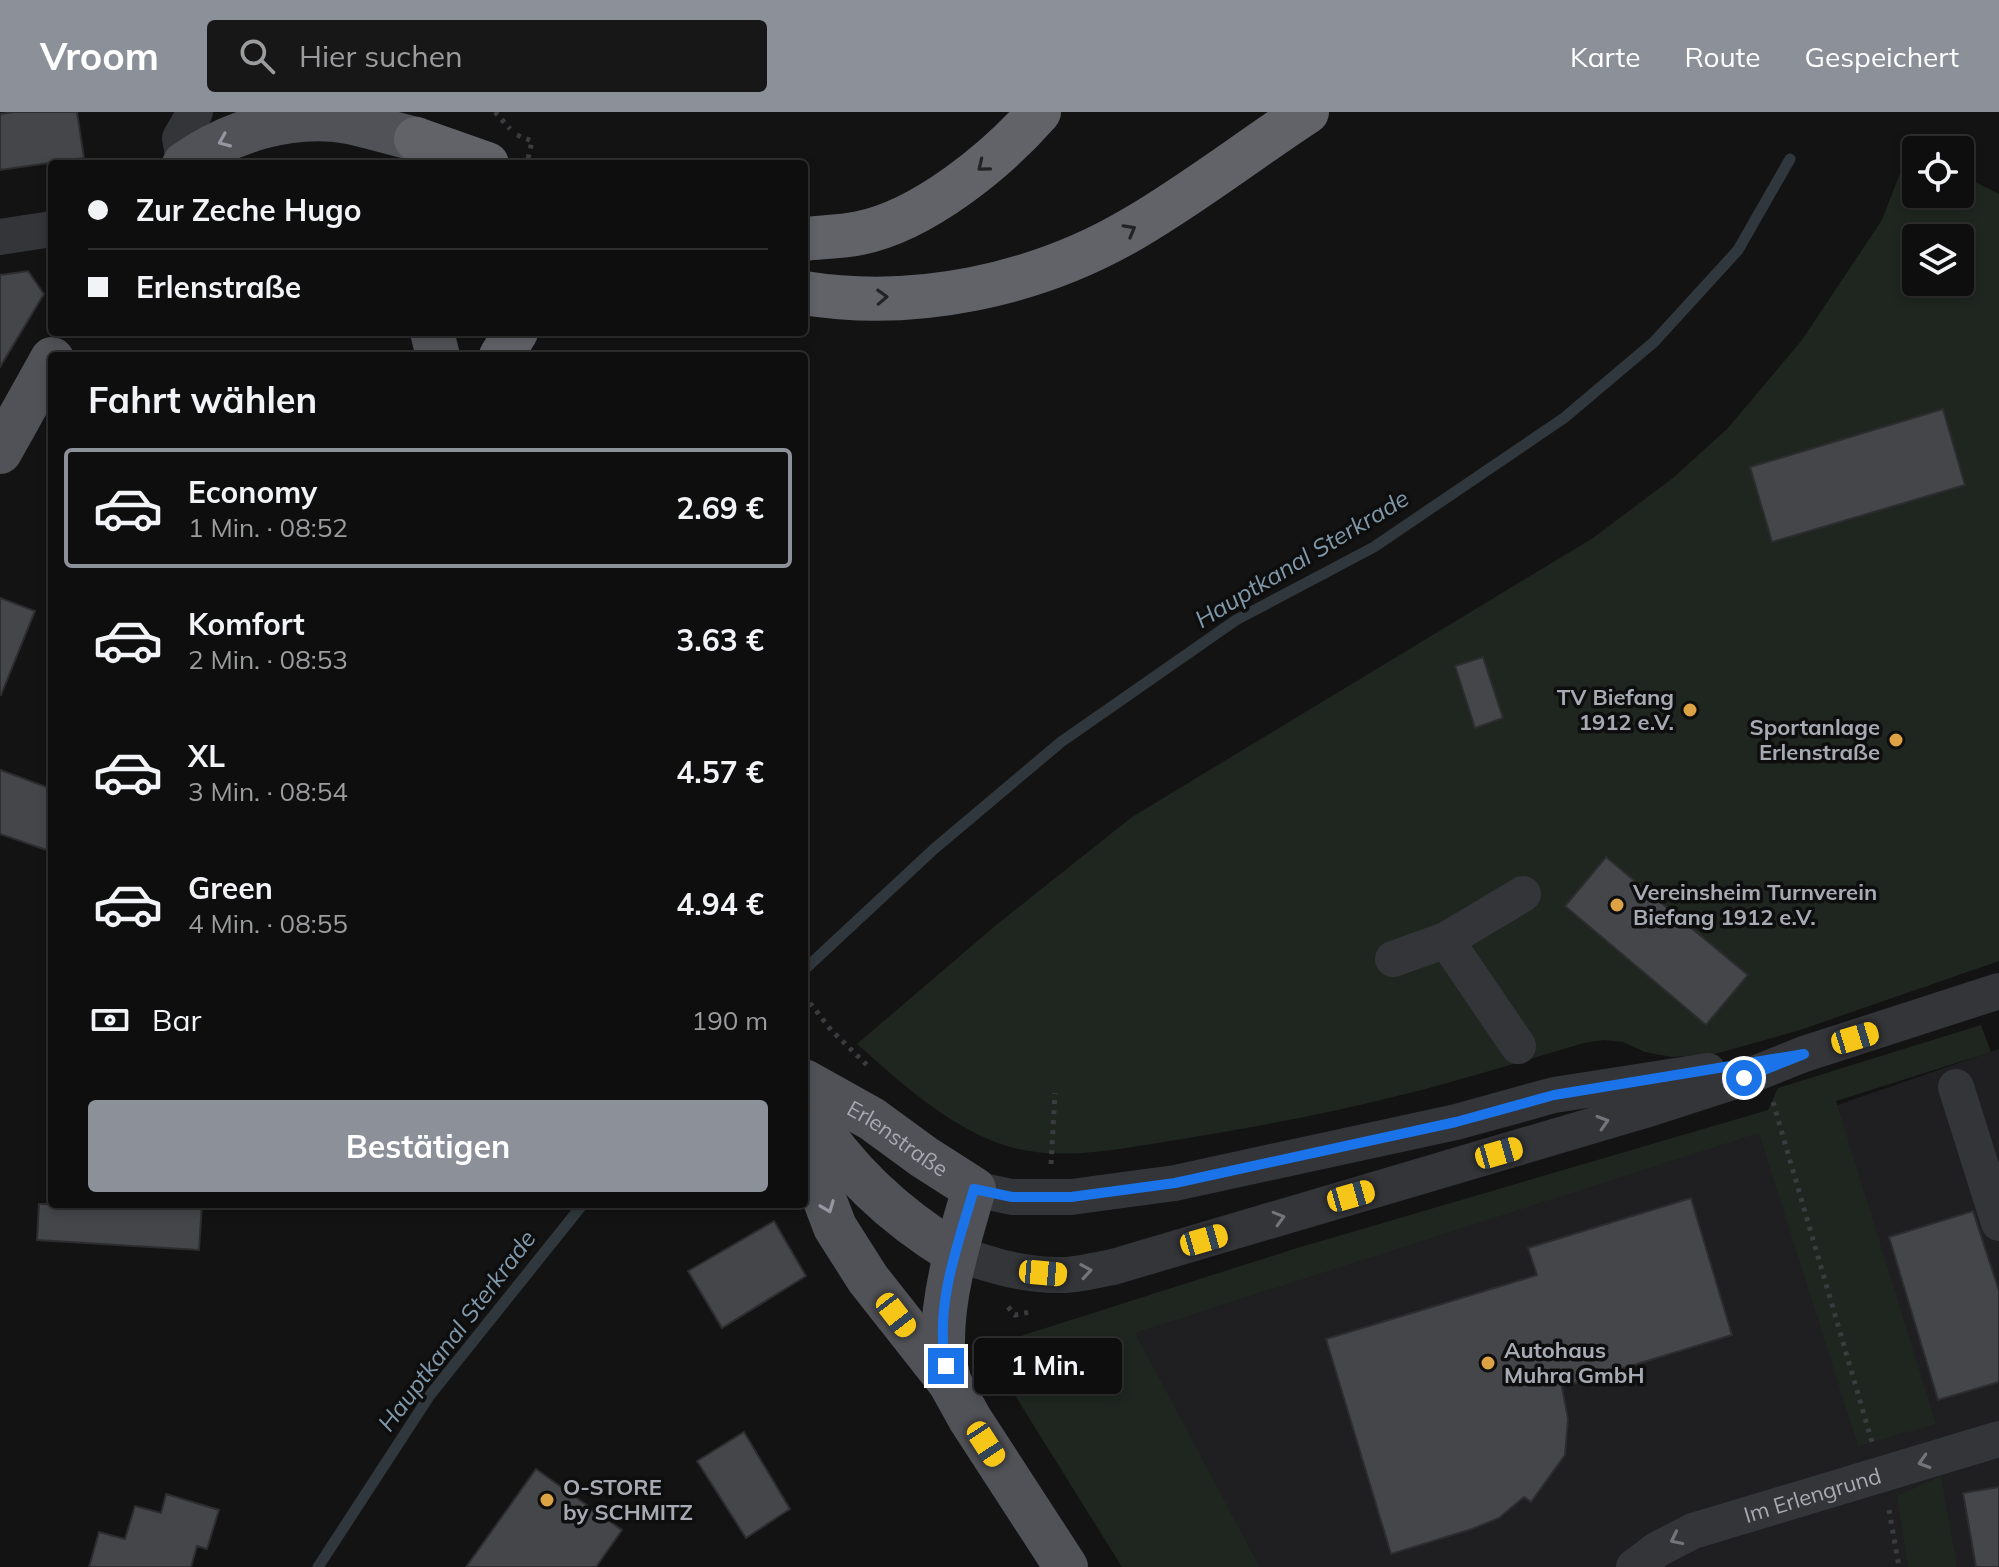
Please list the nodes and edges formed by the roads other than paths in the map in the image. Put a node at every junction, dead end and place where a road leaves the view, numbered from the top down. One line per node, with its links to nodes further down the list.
1 (195, 112): 6 (street)
2 (1039, 112): 11 (highway, one-way to 11)
3 (1307, 112): 12 (highway, one-way to 3)
4 (275, 118): 5 (main road); 7 (main road, one-way to 7)
5 (416, 138): 8 (highway)
6 (183, 160)
7 (190, 160)
8 (476, 160)
9 (48, 230): 10 (street)
10 (0, 237)
11 (808, 239)
12 (808, 293)
13 (48, 367): 14 (main road)
14 (0, 452)
15 (1523, 894): 16 (street)
16 (1446, 940): 17 (street); 19 (street)
17 (1393, 959)
18 (1999, 991): 20 (street)
19 (1518, 1046)
20 (1804, 1054): 25 (street); 27 (street, one-way to 20)
21 (808, 1083): 25 (main road, Erlenstraße)
22 (1956, 1087): 26 (street)
23 (808, 1109): 27 (main road, Erlenstraße)
24 (808, 1147): 28 (main road, one-way to 28)
25 (974, 1189): 27 (main road)
26 (1999, 1223)
27 (955, 1253): 28 (main road)
28 (950, 1383): 30 (main road)
29 (1999, 1439): 31 (street, Im Erlengrund, one-way to 31)
30 (1066, 1567)
31 (1634, 1567)

